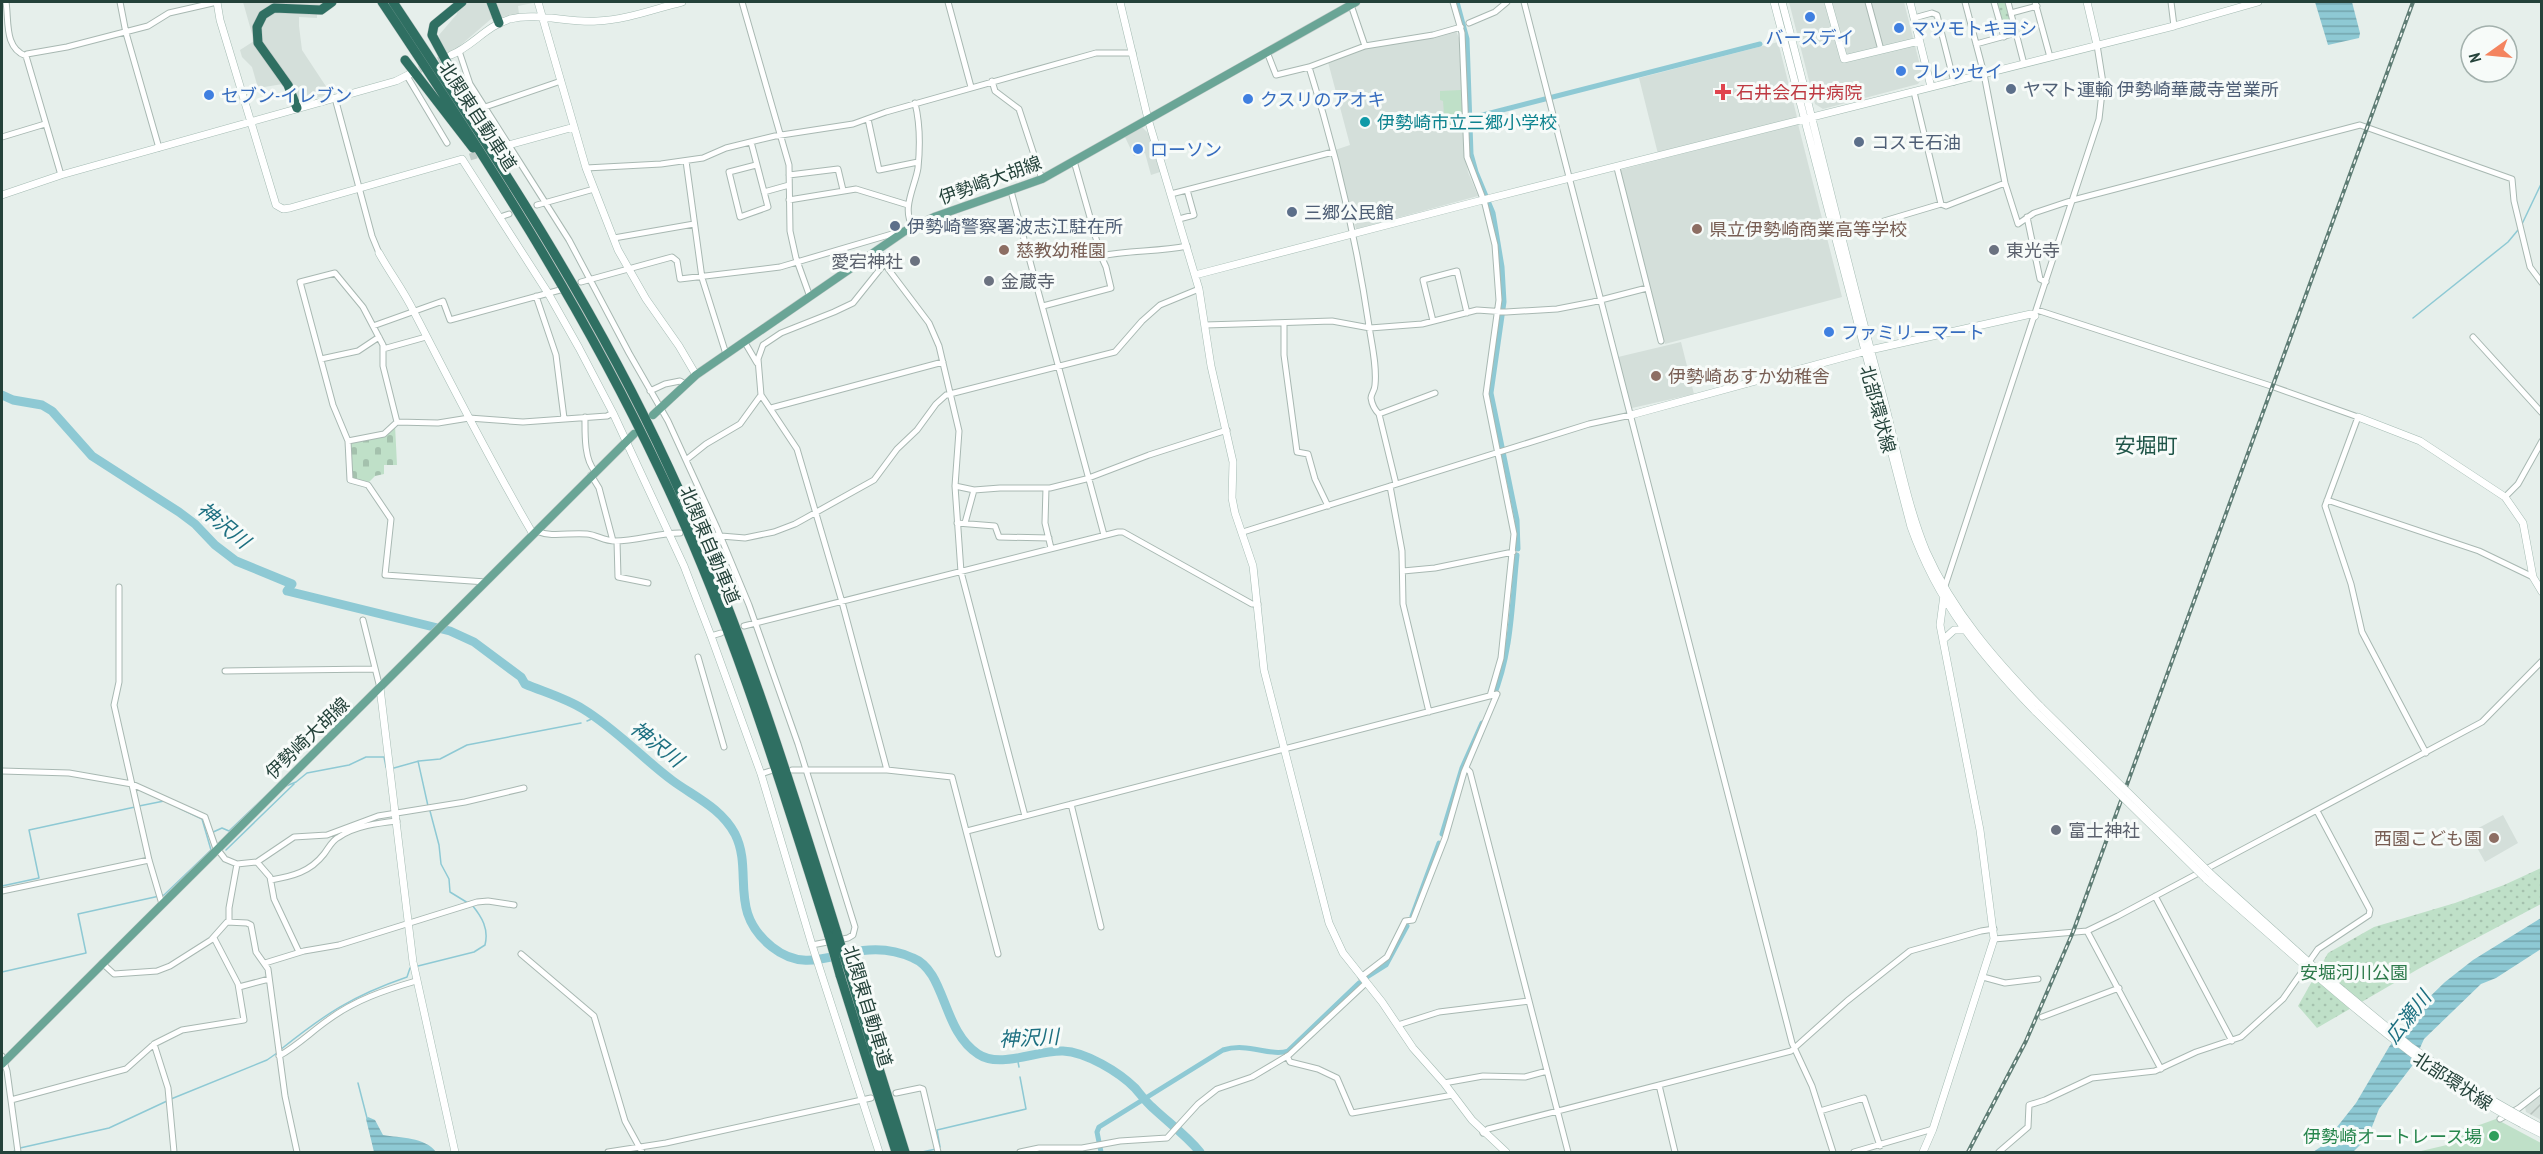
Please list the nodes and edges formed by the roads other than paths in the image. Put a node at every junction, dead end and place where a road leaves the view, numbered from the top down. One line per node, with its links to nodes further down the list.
1 (6, 2): 50 (street)
2 (120, 2): 38 (street)
3 (217, 2): 38 (street); 70 (street)
4 (332, 2): 66 (highway)
5 (382, 2): 116 (highway, 北関東自動車道)
6 (393, 2): 88 (highway, 北関東自動車道)
7 (462, 2): 88 (highway)
8 (493, 2): 34 (highway)
9 (538, 2): 32 (street)
10 (682, 2): 32 (street)
11 (742, 2): 73 (street)
12 (948, 2): 60 (street)
13 (1120, 2): 48 (street)
14 (1454, 2): 37 (street)
15 (1507, 2): 35 (street)
16 (1524, 2): 92 (street)
17 (1774, 2): 68 (street, 北部環状線)
18 (1782, 2): 68 (street, 北部環状線)
19 (1828, 2): 45 (street)
20 (1868, 2): 45 (street)
21 (1910, 2): 33 (street)
22 (1965, 2): 42 (street)
23 (1994, 2): 40 (street)
24 (2008, 2): 30 (street)
25 (2087, 2): 43 (street)
26 (2171, 2): 36 (street)
27 (2258, 2): 36 (street)
28 (1353, 3): 44 (street); 47 (main road, 伊勢崎大胡線)
29 (2036, 4): 30 (street); 51 (street)
30 (2011, 13): 39 (street)
31 (322, 14): 66 (highway)
32 (542, 18): 34 (street); 57 (street)
33 (1914, 18): 41 (street); 59 (street)
34 (499, 23): 46 (street)
35 (1469, 23)
36 (2174, 26): 43 (street)
37 (1461, 27): 44 (street); 104 (street)
38 (126, 33): 50 (street); 78 (street)
39 (2016, 33): 40 (street); 53 (street)
40 (2004, 37): 42 (street)
41 (1919, 41): 45 (street); 61 (street)
42 (1976, 44): 55 (street)
43 (2097, 45): 51 (street); 105 (street)
44 (1365, 46): 54 (street)
45 (1881, 50)
46 (459, 51): 49 (street); 65 (street)
47 (1268, 52): 54 (street); 69 (main road, 伊勢崎大胡線)
48 (1132, 53): 58 (street); 69 (street)
49 (451, 55)
50 (26, 56): 71 (street)
51 (2050, 57): 53 (street)
52 (405, 60): 116 (highway)
53 (2024, 64): 55 (street)
54 (1309, 67): 79 (street)
55 (1984, 74): 59 (street); 93 (street)
56 (408, 75): 63 (street); 75 (street)
57 (561, 81): 65 (street); 72 (street)
58 (992, 81): 60 (street); 91 (street)
59 (1954, 82): 61 (street)
60 (972, 87): 64 (street)
61 (1932, 87): 62 (street)
62 (1914, 92): 68 (street); 107 (street)
63 (335, 98): 66 (street); 95 (street)
64 (915, 103): 67 (street); 84 (street)
65 (485, 107): 77 (street)
66 (297, 108): 70 (street)
67 (868, 118): 73 (street); 84 (street)
68 (1809, 118): 87 (street); 119 (street, 北部環状線)
69 (1148, 119): 83 (main road, 伊勢崎大胡線); 101 (street)
70 (251, 122): 78 (street); 95 (street)
71 (45, 124): 74 (street); 89 (street)
72 (574, 127): 77 (street); 86 (street)
73 (780, 135): 76 (street); 90 (street)
74 (2, 137)
75 (447, 142)
76 (751, 142): 82 (street); 85 (street)
77 (507, 146): 106 (street)
78 (159, 148): 89 (street)
79 (1333, 152): 98 (street); 117 (street)
80 (471, 156): 81 (street)
81 (462, 159): 95 (street); 111 (street)
82 (686, 161): 86 (street); 114 (street)
83 (1074, 161): 91 (main road, 伊勢崎大胡線); 124 (street)
84 (918, 162): 109 (street)
85 (756, 165): 100 (street); 100 (street)
86 (586, 168): 96 (street)
87 (1617, 168): 92 (street); 134 (street)
88 (507, 174): 268 (highway, 北関東自動車道)
89 (61, 175): 102 (street)
90 (789, 175): 94 (street); 97 (street)
91 (1042, 179): 99 (main road, 伊勢崎大胡線)
92 (1570, 180): 104 (street); 140 (street)
93 (2005, 183): 107 (street); 112 (street)
94 (789, 185): 100 (street); 103 (street)
95 (359, 188): 123 (street)
96 (594, 189): 106 (street); 120 (street)
97 (843, 190): 103 (street); 109 (street)
98 (1187, 190): 101 (street); 113 (street)
99 (1011, 191): 115 (main road, 伊勢崎大胡線); 141 (street)
100 (764, 192)
101 (1171, 194): 113 (street)
102 (2, 195)
103 (789, 200): 125 (street)
104 (1487, 200): 117 (street); 143 (street)
105 (2073, 200): 112 (street); 131 (street); 133 (street)
106 (546, 204): 108 (street); 130 (street)
107 (1941, 204): 119 (street)
108 (537, 205)
109 (908, 206): 115 (street)
110 (509, 214): 111 (street)
111 (500, 217): 137 (street)
112 (2027, 217): 133 (street)
113 (1179, 219): 121 (street)
114 (694, 224): 120 (street); 129 (street)
115 (913, 227): 118 (main road, 伊勢崎大胡線)
116 (530, 228): 268 (highway, 北関東自動車道)
117 (1354, 234): 128 (street); 150 (street)
118 (898, 236): 122 (main road, 伊勢崎大胡線); 125 (street)
119 (1839, 237): 157 (street, 北部環状線)
120 (614, 238): 127 (street)
121 (1187, 246): 124 (street); 128 (street)
122 (878, 250): 126 (street); 139 (main road, 伊勢崎大胡線)
123 (379, 253): 142 (street)
124 (1101, 256): 141 (street)
125 (797, 262): 129 (street); 139 (street)
126 (885, 264): 160 (street); 162 (street)
127 (629, 269): 129 (street); 130 (street); 163 (street)
128 (1195, 275): 135 (street)
129 (702, 278): 158 (street)
130 (589, 280): 132 (street); 165 (street)
131 (2541, 281)
132 (582, 282)
133 (2046, 282): 145 (street)
134 (1647, 288): 140 (street); 155 (street)
135 (1198, 289): 148 (street); 161 (street)
136 (560, 290): 137 (street)
137 (548, 293): 138 (street); 171 (street)
138 (536, 296): 142 (street); 179 (street)
139 (810, 297): 154 (main road, 伊勢崎大胡線)
140 (1601, 301): 143 (street); 175 (street)
141 (1043, 306): 161 (street)
142 (414, 310): 149 (street); 152 (street)
143 (1498, 311): 144 (street); 186 (street)
144 (1467, 312): 146 (street); 146 (street)
145 (2036, 313): 157 (street); 177 (street); 216 (street)
146 (1433, 321): 150 (street)
147 (1284, 323): 148 (street); 150 (street); 196 (street)
148 (1205, 325): 181 (street)
149 (373, 326): 151 (street); 159 (street)
150 (1370, 328): 173 (street)
151 (379, 337): 156 (street); 159 (street)
152 (426, 337): 156 (street); 178 (street)
153 (2473, 337): 172 (street)
154 (744, 341): 158 (main road, 伊勢崎大胡線); 162 (street)
155 (1661, 341)
156 (383, 349): 180 (street)
157 (1867, 351): 175 (street); 216 (street, 北部環状線); 219 (street, 北部環状線)
158 (726, 354): 163 (main road, 伊勢崎大胡線)
159 (321, 359): 183 (street)
160 (943, 362): 166 (street); 170 (street)
161 (1060, 366): 166 (street); 189 (street)
162 (759, 367): 168 (street)
163 (696, 375): 164 (main road, 伊勢崎大胡線)
164 (685, 384): 165 (street); 169 (main road, 伊勢崎大胡線)
165 (650, 391): 169 (street)
166 (951, 393): 191 (street); 197 (street)
167 (1435, 393): 173 (street)
168 (761, 395): 170 (street); 187 (street)
169 (660, 407): 174 (main road, 伊勢崎大胡線); 187 (street)
170 (771, 408): 197 (street)
171 (613, 413): 176 (street); 185 (street)
172 (2541, 413)
173 (1379, 414): 190 (street)
174 (653, 415)
175 (1631, 415): 186 (street); 292 (street)
176 (585, 417): 179 (street); 188 (street)
177 (2358, 417): 194 (street); 195 (street)
178 (469, 418): 179 (street); 180 (street); 201 (street)
179 (564, 418)
180 (397, 422): 183 (street)
181 (1227, 430): 189 (street); 200 (street)
182 (634, 435): 185 (main road, 伊勢崎大胡線)
183 (348, 441): 214 (street)
184 (2541, 441): 194 (street)
185 (626, 443): 188 (main road, 伊勢崎大胡線); 202 (street)
186 (1497, 453): 190 (street); 210 (street)
187 (686, 460): 206 (street)
188 (593, 473): 201 (main road, 伊勢崎大胡線); 208 (street)
189 (1089, 478): 192 (street); 205 (street)
190 (1393, 485): 196 (street); 211 (street)
191 (955, 486): 193 (street); 198 (street)
192 (1046, 488): 193 (street); 207 (street)
193 (974, 490): 199 (street)
194 (2505, 497): 213 (street)
195 (2327, 500): 213 (street); 239 (street)
196 (1328, 506): 200 (street)
197 (817, 512): 206 (street); 220 (street)
198 (957, 523): 199 (street); 212 (street)
199 (965, 523): 207 (street)
200 (1242, 532): 221 (street)
201 (534, 533): 208 (street); 214 (main road, 伊勢崎大胡線)
202 (669, 533): 203 (street); 208 (street); 227 (street)
203 (680, 533)
204 (709, 535): 206 (street)
205 (1104, 535): 209 (street); 221 (street)
206 (721, 536): 223 (street)
207 (1049, 538): 209 (street)
208 (615, 541): 215 (street)
209 (1051, 549): 212 (street)
210 (1514, 552): 211 (street); 234 (street)
211 (1403, 571): 236 (street)
212 (961, 572): 220 (street); 251 (street)
213 (2533, 577): 218 (street)
214 (486, 582): 233 (main road, 伊勢崎大胡線)
215 (648, 583)
216 (1945, 586): 219 (street); 235 (street, 北部環状線)
217 (119, 587): 247 (street)
218 (2541, 592)
219 (1944, 596): 225 (street, 北部環状線); 228 (street)
220 (842, 602): 223 (street); 243 (street)
221 (1258, 604): 238 (street)
222 (363, 620): 231 (street)
223 (756, 624): 224 (street); 242 (street)
224 (744, 626)
225 (1964, 630): 228 (street); 235 (street, 北部環状線)
226 (721, 633): 227 (street)
227 (711, 636): 246 (street)
228 (1943, 640): 266 (street)
229 (698, 657): 237 (street)
230 (2541, 661): 239 (street)
231 (375, 669): 232 (street); 233 (street)
232 (225, 671)
233 (380, 688): 252 (street); 254 (main road, 伊勢崎大胡線)
234 (1492, 695): 236 (street); 240 (street)
235 (2039, 710): 277 (street, 北部環状線, bridge)
236 (1429, 712): 238 (street)
237 (724, 747)
238 (1284, 749): 249 (street); 279 (street)
239 (2426, 753): 250 (street)
240 (1466, 768): 279 (street); 287 (street)
241 (792, 770): 242 (street)
242 (805, 770): 243 (street); 271 (street)
243 (887, 770): 253 (street)
244 (2, 771): 247 (street)
245 (770, 771): 246 (street)
246 (760, 774): 271 (street)
247 (132, 784): 254 (street); 255 (street)
248 (524, 788): 252 (street)
249 (1071, 804): 251 (street); 265 (street)
250 (2317, 811): 260 (street); 277 (street)
251 (1025, 816): 253 (street)
252 (396, 818): 256 (street); 258 (street); 264 (street)
253 (967, 831): 274 (street)
254 (216, 849): 257 (street); 261 (main road, 伊勢崎大胡線)
255 (149, 860): 259 (street); 261 (street)
256 (257, 862): 257 (street); 258 (street)
257 (237, 864): 263 (street)
258 (271, 880): 272 (street)
259 (2, 891)
260 (2155, 896): 267 (street); 290 (street)
261 (162, 904): 275 (main road, 伊勢崎大胡線)
262 (514, 905): 264 (street)
263 (229, 922): 269 (street); 276 (street)
264 (408, 925): 272 (street); 283 (street)
265 (1101, 927)
266 (1994, 929): 270 (street); 292 (street)
267 (2088, 931): 270 (street); 286 (street)
268 (833, 934): 278 (highway, 北関東自動車道, bridge)
269 (214, 938): 275 (street); 285 (street)
270 (1994, 939): 280 (street)
271 (812, 945): 305 (street)
272 (299, 952): 276 (street)
273 (521, 954): 314 (street)
274 (998, 954)
275 (102, 963): 295 (main road, 伊勢崎大胡線)
276 (265, 963): 281 (street)
277 (2309, 966): 290 (street); 309 (street, 北部環状線, bridge)
278 (845, 973): 323 (highway, 北関東自動車道); 324 (highway, 北関東自動車道)
279 (1361, 977): 284 (street)
280 (1983, 977): 282 (street); 311 (street)
281 (269, 979): 285 (street); 293 (street)
282 (2038, 979)
283 (416, 981): 293 (street); 319 (street)
284 (1366, 983): 289 (street); 294 (street)
285 (239, 987): 291 (street)
286 (2119, 988): 288 (street); 296 (street)
287 (1529, 1001): 289 (street); 297 (street)
288 (2042, 1017)
289 (1398, 1024): 298 (street)
290 (2232, 1041): 296 (street)
291 (154, 1044): 304 (street); 317 (street)
292 (1795, 1049): 299 (street); 307 (street)
293 (279, 1056): 318 (street)
294 (1287, 1056): 302 (street); 326 (street)
295 (2, 1060): 304 (street)
296 (2161, 1069): 333 (street)
297 (1547, 1071): 298 (street); 306 (street)
298 (1444, 1083): 302 (street)
299 (1659, 1085): 306 (street); 329 (street)
300 (2541, 1090): 308 (street)
301 (896, 1093): 325 (street)
302 (1453, 1095): 312 (street)
303 (871, 1098): 305 (street)
304 (11, 1100): 316 (street)
305 (861, 1101): 314 (street); 322 (street)
306 (1558, 1111): 312 (street); 328 (street)
307 (1820, 1111): 315 (street); 330 (street)
308 (2500, 1119)
309 (2525, 1122): 310 (street, 北部環状線); 313 (street, 北部環状線)
310 (2541, 1128)
311 (1933, 1129): 315 (street); 332 (street)
312 (1483, 1133): 327 (street)
313 (2541, 1134)
314 (638, 1146): 320 (street); 321 (street)
315 (1880, 1146): 331 (street)
316 (18, 1149)
317 (174, 1152)
318 (297, 1152)
319 (455, 1152)
320 (608, 1152)
321 (642, 1152)
322 (879, 1152)
323 (896, 1152)
324 (905, 1152)
325 (938, 1152)
326 (1020, 1152)
327 (1506, 1152)
328 (1568, 1152)
329 (1675, 1152)
330 (1833, 1152)
331 (1854, 1152)
332 (1923, 1152)
333 (1999, 1152)

